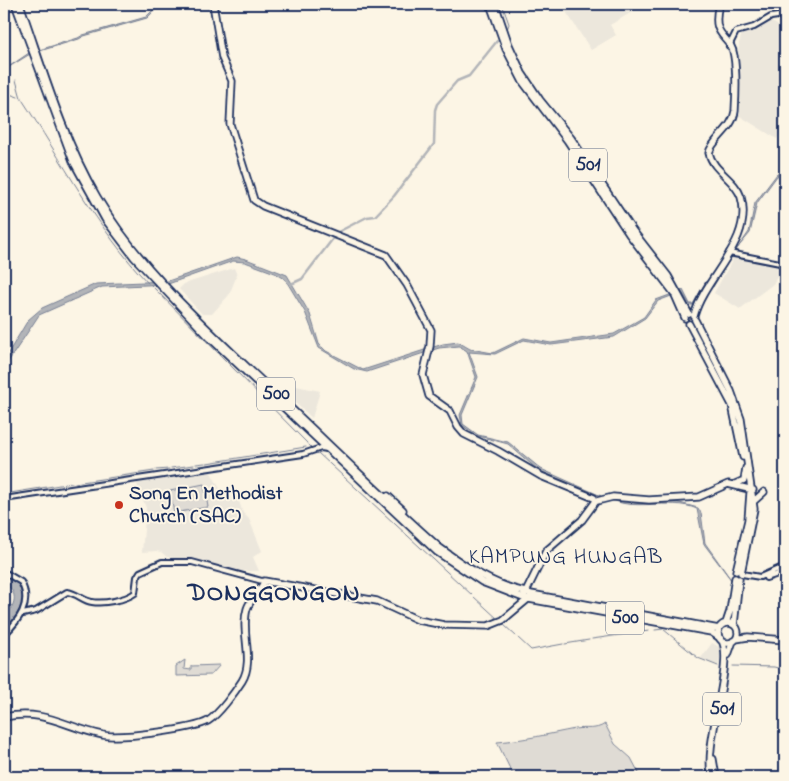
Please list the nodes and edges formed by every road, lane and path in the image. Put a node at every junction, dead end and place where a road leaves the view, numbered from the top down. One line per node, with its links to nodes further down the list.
1 (15, 4): 10 (main road, 500)
2 (20, 4): 10 (main road, 500)
3 (213, 4): 36 (main road)
4 (490, 4): 8 (main road, 501)
5 (495, 4): 8 (main road, 501)
6 (719, 4): 9 (main road)
7 (785, 15): 9 (street)
8 (503, 34): 11 (main road, 501)
9 (729, 46): 17 (main road)
10 (34, 52): 12 (main road, 500); 13 (main road, 500)
11 (559, 128): 14 (main road, 501); 14 (main road); 21 (main road, 501)
12 (77, 158): 13 (main road); 15 (main road, 500)
13 (76, 168): 16 (main road, 500)
14 (590, 174): 21 (main road, 501)
15 (105, 210): 16 (main road); 19 (main road, 500)
16 (109, 225): 19 (main road, 500)
17 (728, 253): 18 (street); 22 (main road)
18 (785, 264)
19 (158, 279): 20 (main road, 500)
20 (164, 286): 25 (main road, 500); 28 (main road, 500)
21 (677, 295): 23 (main road, 501); 24 (main road, 501)
22 (697, 304): 23 (main road); 24 (main road)
23 (686, 307): 24 (main road, 501)
24 (690, 318): 29 (main road, 501); 33 (main road, 501)
25 (316, 438): 26 (street); 27 (main road, 500)
26 (314, 450): 27 (street); 35 (street)
27 (329, 450): 30 (main road, 500)
28 (350, 463): 30 (main road); 38 (main road, 500)
29 (746, 468): 31 (main road); 33 (main road, 501)
30 (352, 472): 38 (main road, 500)
31 (733, 484): 32 (main road); 33 (main road)
32 (722, 486): 34 (main road); 36 (main road)
33 (751, 486): 34 (main road); 37 (main road, 501); 37 (main road)
34 (742, 489): 37 (main road)
35 (4, 499)
36 (595, 500): 45 (main road)
37 (752, 501): 42 (main road, 501)
38 (391, 502): 44 (main road, 500); 45 (main road, 500)
39 (785, 566): 41 (street)
40 (4, 572): 47 (street)
41 (782, 572): 42 (street)
42 (739, 576): 48 (main road, 501); 49 (main road, 501)
43 (263, 583): 46 (main road); 47 (street); 58 (main road)
44 (502, 591): 45 (main road, 500); 46 (main road)
45 (527, 595): 46 (main road); 50 (main road, 500); 51 (main road, 500)
46 (518, 608)
47 (23, 614): 52 (street)
48 (726, 623): 49 (main road, 500); 50 (main road)
49 (735, 627): 55 (main road, 500); 56 (main road)
50 (719, 629): 54 (main road)
51 (702, 631): 54 (main road, 500); 57 (main road)
52 (4, 635)
53 (752, 637): 55 (main road, 500); 56 (main road, 500); 57 (main road)
54 (720, 639): 56 (main road, 500); 57 (main road, 501)
55 (785, 639)
56 (734, 640): 57 (main road, 501)
57 (726, 658): 59 (main road, 501); 60 (main road, 501)
58 (4, 717)
59 (712, 777)
60 (716, 777)

